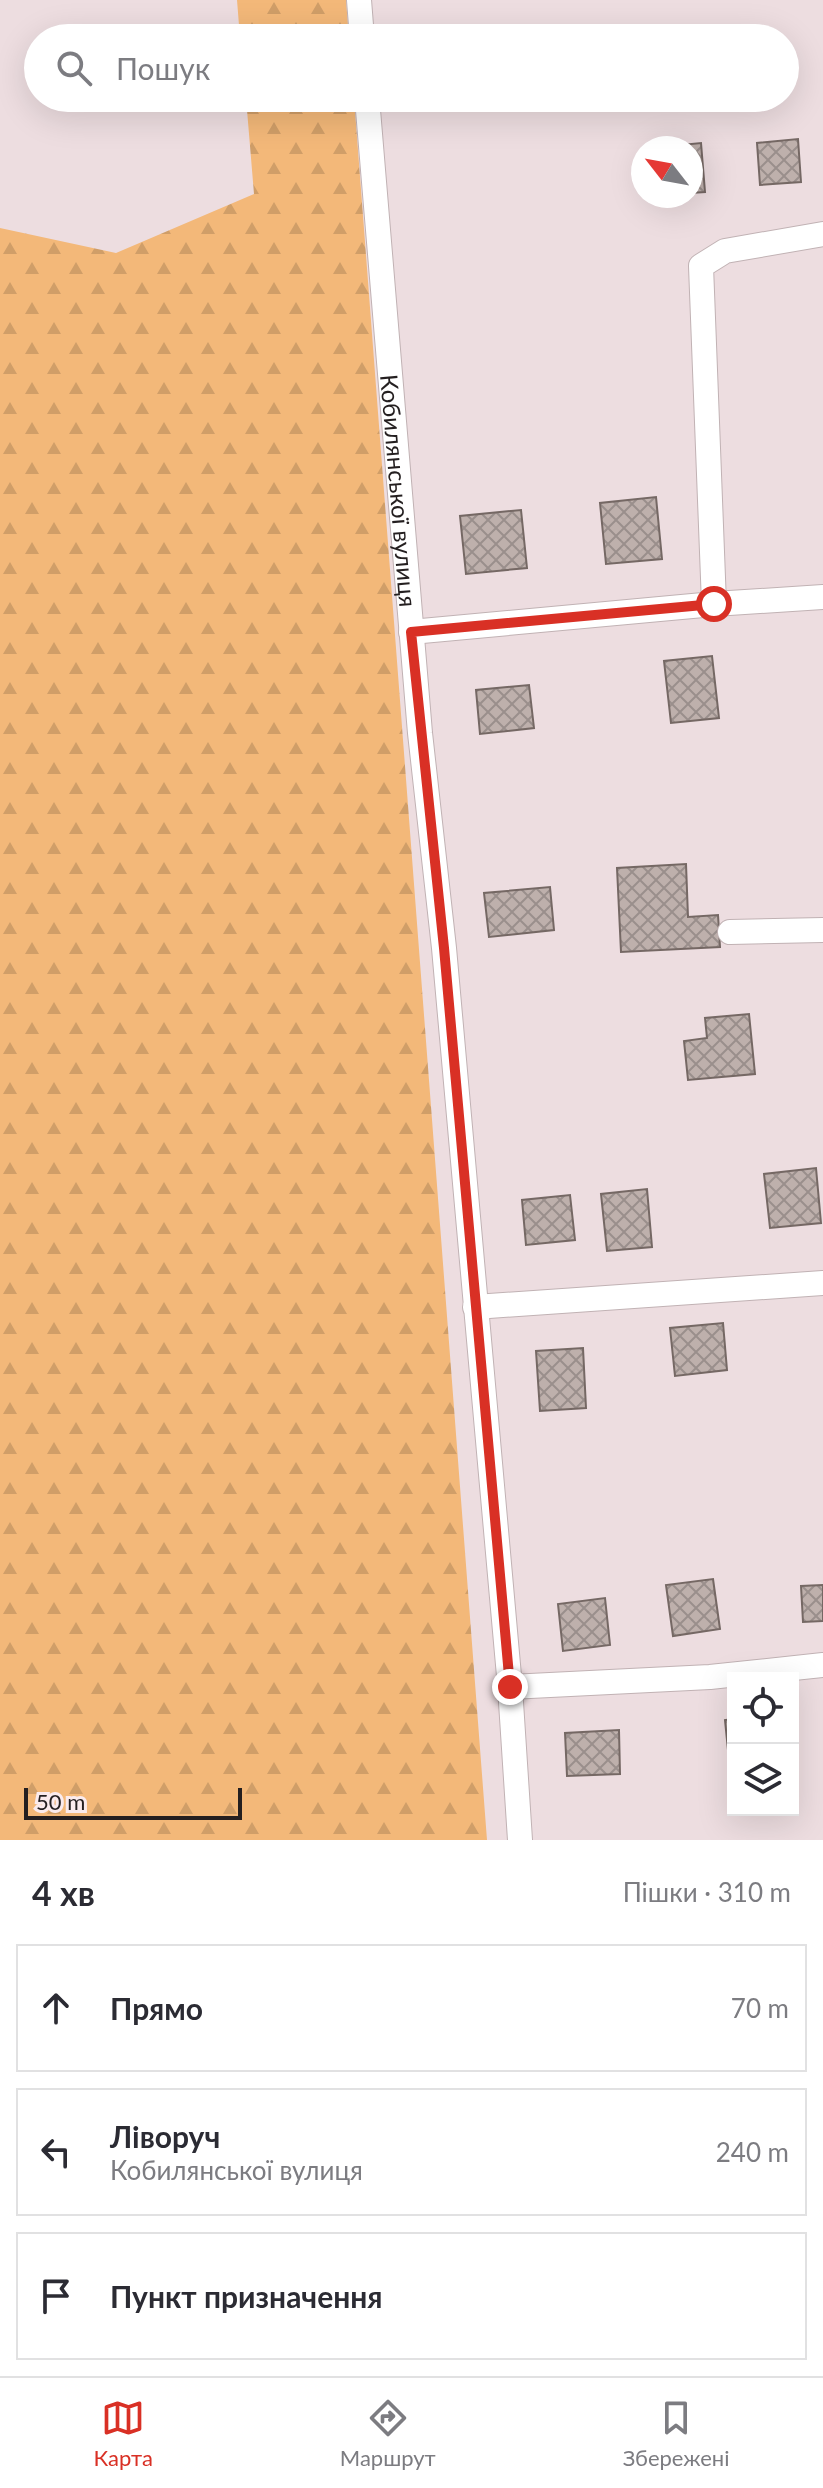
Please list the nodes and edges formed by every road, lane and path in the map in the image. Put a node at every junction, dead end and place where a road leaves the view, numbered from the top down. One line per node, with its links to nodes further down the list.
1 (359, 0): 2 (street)
2 (361, 24)
3 (368, 112): 7 (street, Кобилянської вулиця)
4 (823, 234): 6 (street)
5 (823, 597): 6 (street)
6 (714, 604): 7 (street)
7 (411, 632): 11 (street, Кобилянської вулиця)
8 (823, 930): 9 (street)
9 (730, 932)
10 (823, 1283): 11 (street)
11 (475, 1307): 13 (street, Кобилянської вулиця)
12 (823, 1665): 13 (street)
13 (510, 1687): 14 (street, Кобилянської вулиця)
14 (520, 1840)

